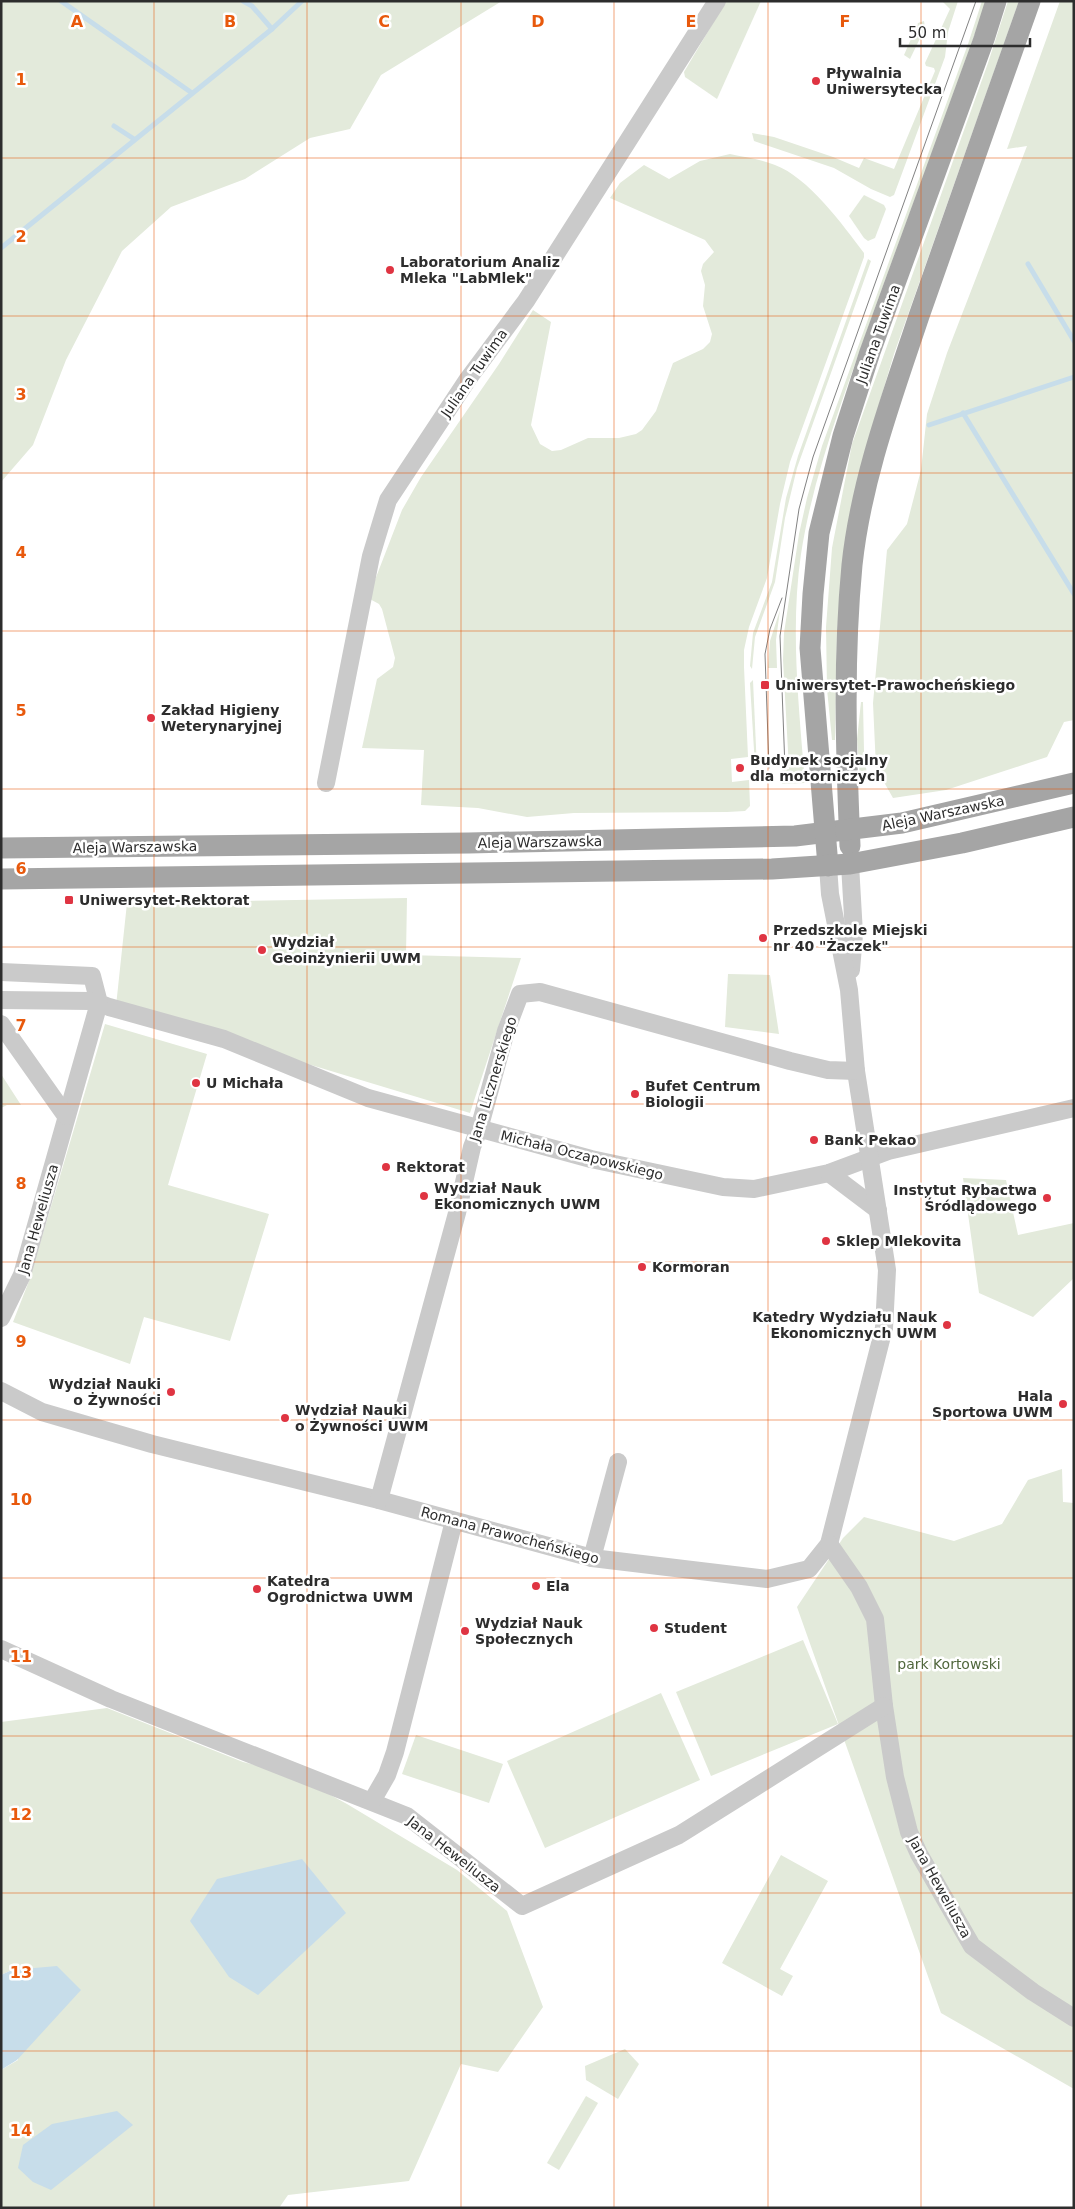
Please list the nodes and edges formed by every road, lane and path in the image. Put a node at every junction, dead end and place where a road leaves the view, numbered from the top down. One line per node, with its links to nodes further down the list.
1 (717, 1): 4 (street, Juliana Tuwima)
2 (996, 1): 7 (main road, Juliana Tuwima)
3 (1030, 1): 6 (main road)
4 (326, 783)
5 (1074, 783): 9 (main road, Aleja Warszawska)
6 (848, 794): 9 (main road); 10 (main road)
7 (822, 797): 11 (main road, Juliana Tuwima); 12 (main road)
8 (1074, 816): 14 (main road)
9 (877, 828): 10 (main road, Aleja Warszawska)
10 (849, 831): 11 (main road, Aleja Warszawska); 14 (main road)
11 (826, 834): 12 (main road, Aleja Warszawska); 15 (main road, Juliana Tuwima)
12 (795, 836): 13 (main road, Aleja Warszawska)
13 (1, 848)
14 (850, 864): 15 (main road); 18 (street, Romana Prawocheńskiego)
15 (828, 866): 16 (main road); 18 (street, Romana Prawocheńskiego)
16 (1, 878)
17 (1, 972): 20 (street)
18 (850, 990): 22 (street, Romana Prawocheńskiego)
19 (1, 1000): 20 (street)
20 (100, 1003): 24 (street, Jana Heweliusza); 25 (street, Michała Oczapowskiego)
21 (1, 1024): 24 (street)
22 (856, 1071): 25 (street, Jana Licznerskiego); 26 (street, Romana Prawocheńskiego)
23 (1074, 1108): 26 (street, Michała Oczapowskiego)
24 (66, 1116): 29 (street, Jana Heweliusza)
25 (479, 1129): 27 (street, Michała Oczapowskiego); 32 (street, Jana Licznerskiego)
26 (871, 1157): 27 (street, Michała Oczapowskiego); 28 (street, Romana Prawocheńskiego)
27 (829, 1173): 28 (street)
28 (878, 1210): 34 (street, Romana Prawocheńskiego)
29 (1, 1318)
30 (1, 1391): 32 (street, Romana Prawocheńskiego)
31 (618, 1462): 35 (street)
32 (379, 1500): 33 (street, Romana Prawocheńskiego)
33 (454, 1521): 35 (street, Romana Prawocheńskiego); 38 (street)
34 (829, 1544): 35 (street, Romana Prawocheńskiego); 37 (street, Jana Heweliusza)
35 (592, 1558)
36 (1, 1650): 38 (street, Jana Heweliusza)
37 (884, 1706): 38 (street, Jana Heweliusza); 39 (street, Jana Heweliusza)
38 (372, 1801)
39 (1074, 2018)

